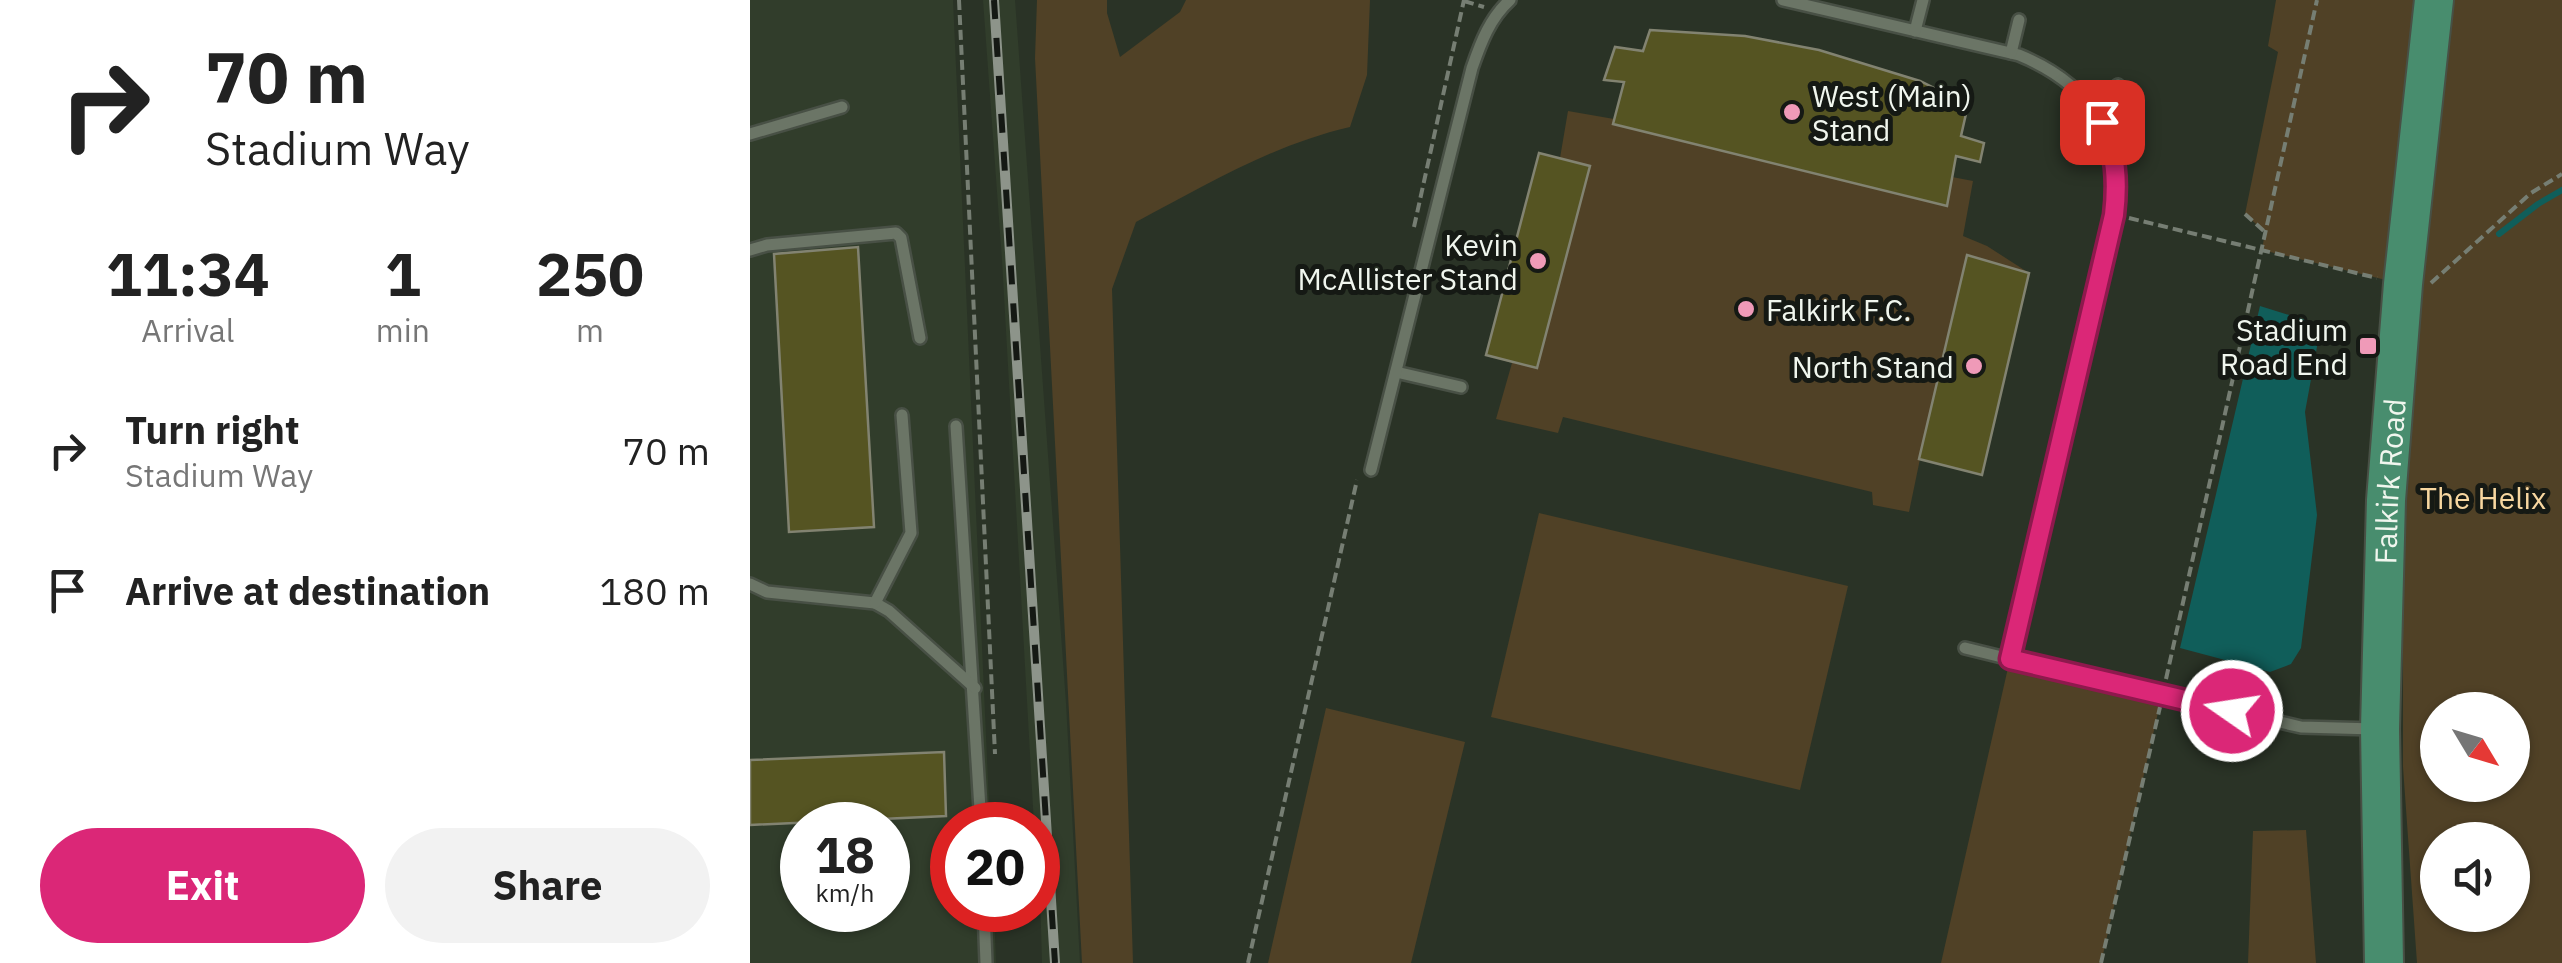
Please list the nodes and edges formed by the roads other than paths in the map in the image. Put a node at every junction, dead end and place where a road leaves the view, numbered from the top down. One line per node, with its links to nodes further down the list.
1 (1510, 0): 14 (lane)
2 (1783, 0): 6 (lane)
3 (1923, 0): 6 (lane)
4 (2434, 0): 24 (main road, Falkirk Road)
5 (2019, 20): 7 (lane)
6 (1915, 31): 7 (lane)
7 (2011, 53): 9 (lane)
8 (2118, 86): 9 (lane)
9 (2091, 106): 22 (lane)
10 (842, 107): 11 (lane)
11 (750, 134)
12 (750, 250): 13 (lane)
13 (920, 338)
14 (1396, 372): 15 (lane); 18 (lane)
15 (1461, 387)
16 (902, 416): 20 (lane)
17 (956, 426): 23 (lane)
18 (1371, 470)
19 (750, 584): 20 (lane)
20 (875, 603): 23 (lane)
21 (1966, 648): 22 (lane)
22 (2010, 659): 24 (lane)
23 (975, 688): 25 (lane)
24 (2380, 730): 28 (main road, Falkirk Road)
25 (980, 802)
26 (985, 932): 27 (lane)
27 (986, 963)
28 (2384, 963)

